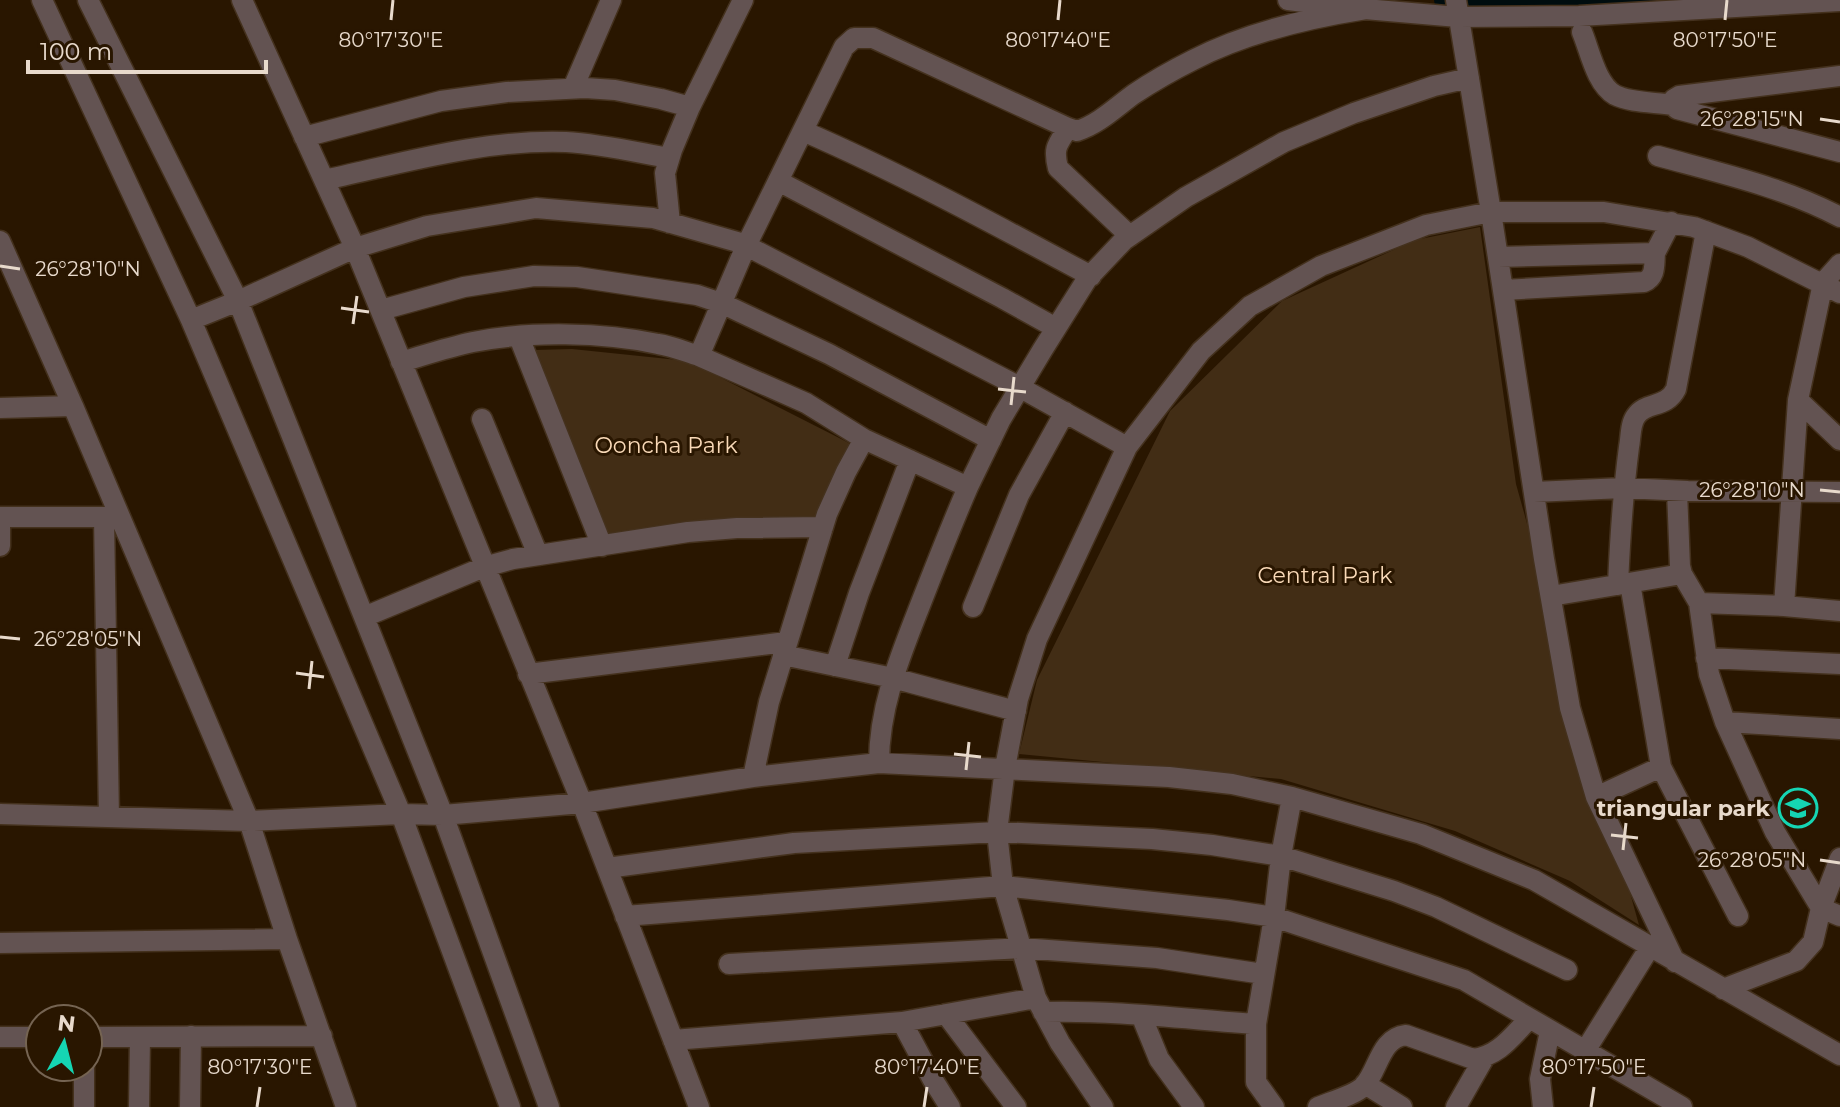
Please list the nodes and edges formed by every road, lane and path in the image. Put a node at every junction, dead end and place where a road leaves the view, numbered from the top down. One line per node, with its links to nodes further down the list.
1 (42, 0): 43 (street)
2 (88, 0): 40 (street)
3 (242, 0): 19 (street)
4 (611, 0): 13 (street)
5 (743, 0): 15 (street)
6 (1288, 0): 8 (street)
7 (1840, 1): 9 (street)
8 (1366, 9): 9 (street); 16 (street)
9 (1457, 9): 12 (street)
10 (1582, 32): 14 (street)
11 (1840, 76): 14 (street)
12 (1469, 78): 25 (street); 30 (street)
13 (573, 88): 15 (street); 19 (street)
14 (1673, 105): 20 (street)
15 (690, 107): 22 (street)
16 (1068, 128): 17 (street); 30 (street)
17 (803, 131): 24 (street); 37 (street)
18 (1840, 132): 20 (street)
19 (304, 137): 23 (street)
20 (1832, 150)
21 (1658, 156): 26 (street)
22 (669, 158): 23 (street); 28 (street)
23 (324, 180): 33 (street)
24 (778, 181): 32 (street); 44 (street)
25 (1491, 212): 27 (street); 35 (street); 57 (street)
26 (1840, 217)
27 (1671, 222): 29 (street); 34 (street)
28 (670, 223): 32 (street); 33 (street)
29 (1706, 231): 38 (street); 60 (street)
30 (1130, 236): 37 (street)
31 (0, 241): 50 (street)
32 (746, 246): 41 (street); 48 (street)
33 (355, 248): 40 (street); 42 (street)
34 (1655, 253): 35 (street); 39 (street)
35 (1498, 257): 39 (street)
36 (1840, 264): 38 (street)
37 (1091, 276): 44 (street)
38 (1831, 288): 49 (street)
39 (1503, 290): 62 (street)
40 (238, 301): 43 (street); 79 (street)
41 (721, 303): 42 (street); 46 (street); 55 (street)
42 (381, 310): 47 (street)
43 (191, 320): 97 (street)
44 (1056, 328): 48 (street)
45 (519, 337): 46 (street); 47 (street); 69 (street)
46 (699, 356): 54 (street)
47 (401, 362): 71 (street)
48 (1019, 387): 52 (street); 55 (street)
49 (1798, 400): 56 (street); 64 (street)
50 (73, 406): 51 (street); 66 (street)
51 (0, 408)
52 (1065, 412): 57 (street); 77 (street)
53 (482, 419): 70 (street)
54 (864, 439): 58 (street); 67 (street)
55 (991, 440): 59 (street)
56 (1840, 440)
57 (1127, 447): 86 (street)
58 (910, 460): 59 (street); 83 (street)
59 (968, 487): 85 (street)
60 (1623, 488): 61 (street); 62 (street); 73 (street)
61 (1677, 491): 64 (street); 72 (street)
62 (1534, 492): 74 (street)
63 (1840, 492): 64 (street)
64 (1791, 493): 76 (street)
65 (0, 517): 66 (street); 68 (street)
66 (112, 518): 99 (street); 100 (street)
67 (823, 527): 69 (street); 80 (street)
68 (0, 546)
69 (602, 546): 70 (street)
70 (538, 555): 71 (street)
71 (484, 567): 79 (street); 84 (street)
72 (1682, 574): 73 (street); 75 (street)
73 (1624, 584): 74 (street); 90 (street)
74 (1551, 596): 94 (street)
75 (1699, 603): 76 (street); 81 (street)
76 (1784, 606): 78 (street)
77 (973, 607)
78 (1840, 611)
79 (364, 617): 98 (street)
80 (784, 648): 83 (street); 84 (street); 92 (street)
81 (1706, 658): 82 (street); 87 (street)
82 (1840, 664)
83 (835, 666): 85 (street)
84 (528, 674): 95 (street)
85 (893, 678): 86 (street); 89 (street)
86 (1016, 711): 91 (street)
87 (1725, 722): 88 (street); 106 (street)
88 (1840, 729)
89 (879, 763): 91 (street); 92 (street)
90 (1661, 767): 94 (street); 108 (street)
91 (1005, 768): 93 (street); 101 (street)
92 (753, 777): 95 (street)
93 (1292, 797): 102 (street); 112 (street)
94 (1596, 797): 114 (street)
95 (582, 803): 98 (street); 104 (street)
96 (0, 814): 99 (street)
97 (401, 814): 98 (street); 100 (street); 142 (street)
98 (443, 815): 143 (street)
99 (109, 817): 100 (street)
100 (249, 821): 110 (street)
101 (997, 832): 102 (street); 104 (street); 105 (street)
102 (1281, 856): 109 (street); 116 (street)
103 (1840, 858): 106 (street)
104 (607, 868): 107 (street)
105 (1003, 886): 107 (street); 109 (street); 113 (street)
106 (1830, 912): 118 (street)
107 (625, 916): 132 (street)
108 (1738, 916)
109 (1274, 917): 117 (street); 122 (street)
110 (287, 939): 111 (street); 127 (street)
111 (0, 943)
112 (1650, 947): 114 (street); 133 (street)
113 (1021, 948): 115 (street); 117 (street); 119 (street)
114 (1675, 962): 118 (street)
115 (729, 964)
116 (1567, 970)
117 (1263, 974): 124 (street)
118 (1723, 989): 134 (street)
119 (1040, 1005): 120 (street); 121 (street); 147 (street)
120 (946, 1014): 123 (street); 146 (street)
121 (1141, 1015): 124 (street); 148 (street)
122 (1529, 1019): 125 (street); 135 (street)
123 (902, 1022): 132 (street); 145 (street)
124 (1256, 1024): 149 (street)
125 (1550, 1031): 133 (street); 153 (street)
126 (191, 1036): 127 (street); 131 (street); 140 (street)
127 (322, 1036): 141 (street)
128 (0, 1037): 129 (street)
129 (24, 1037)
130 (104, 1037): 131 (street)
131 (140, 1037): 139 (street)
132 (673, 1040): 144 (street)
133 (1585, 1051): 154 (street)
134 (1840, 1055)
135 (1484, 1058): 137 (street); 152 (street)
136 (84, 1083): 138 (street)
137 (1365, 1084): 150 (street); 151 (street)
138 (84, 1107)
139 (139, 1107)
140 (190, 1107)
141 (346, 1107)
142 (510, 1107)
143 (549, 1107)
144 (699, 1107)
145 (950, 1107)
146 (1016, 1107)
147 (1103, 1107)
148 (1194, 1107)
149 (1274, 1107)
150 (1318, 1107)
151 (1402, 1107)
152 (1456, 1107)
153 (1543, 1107)
154 (1682, 1107)

